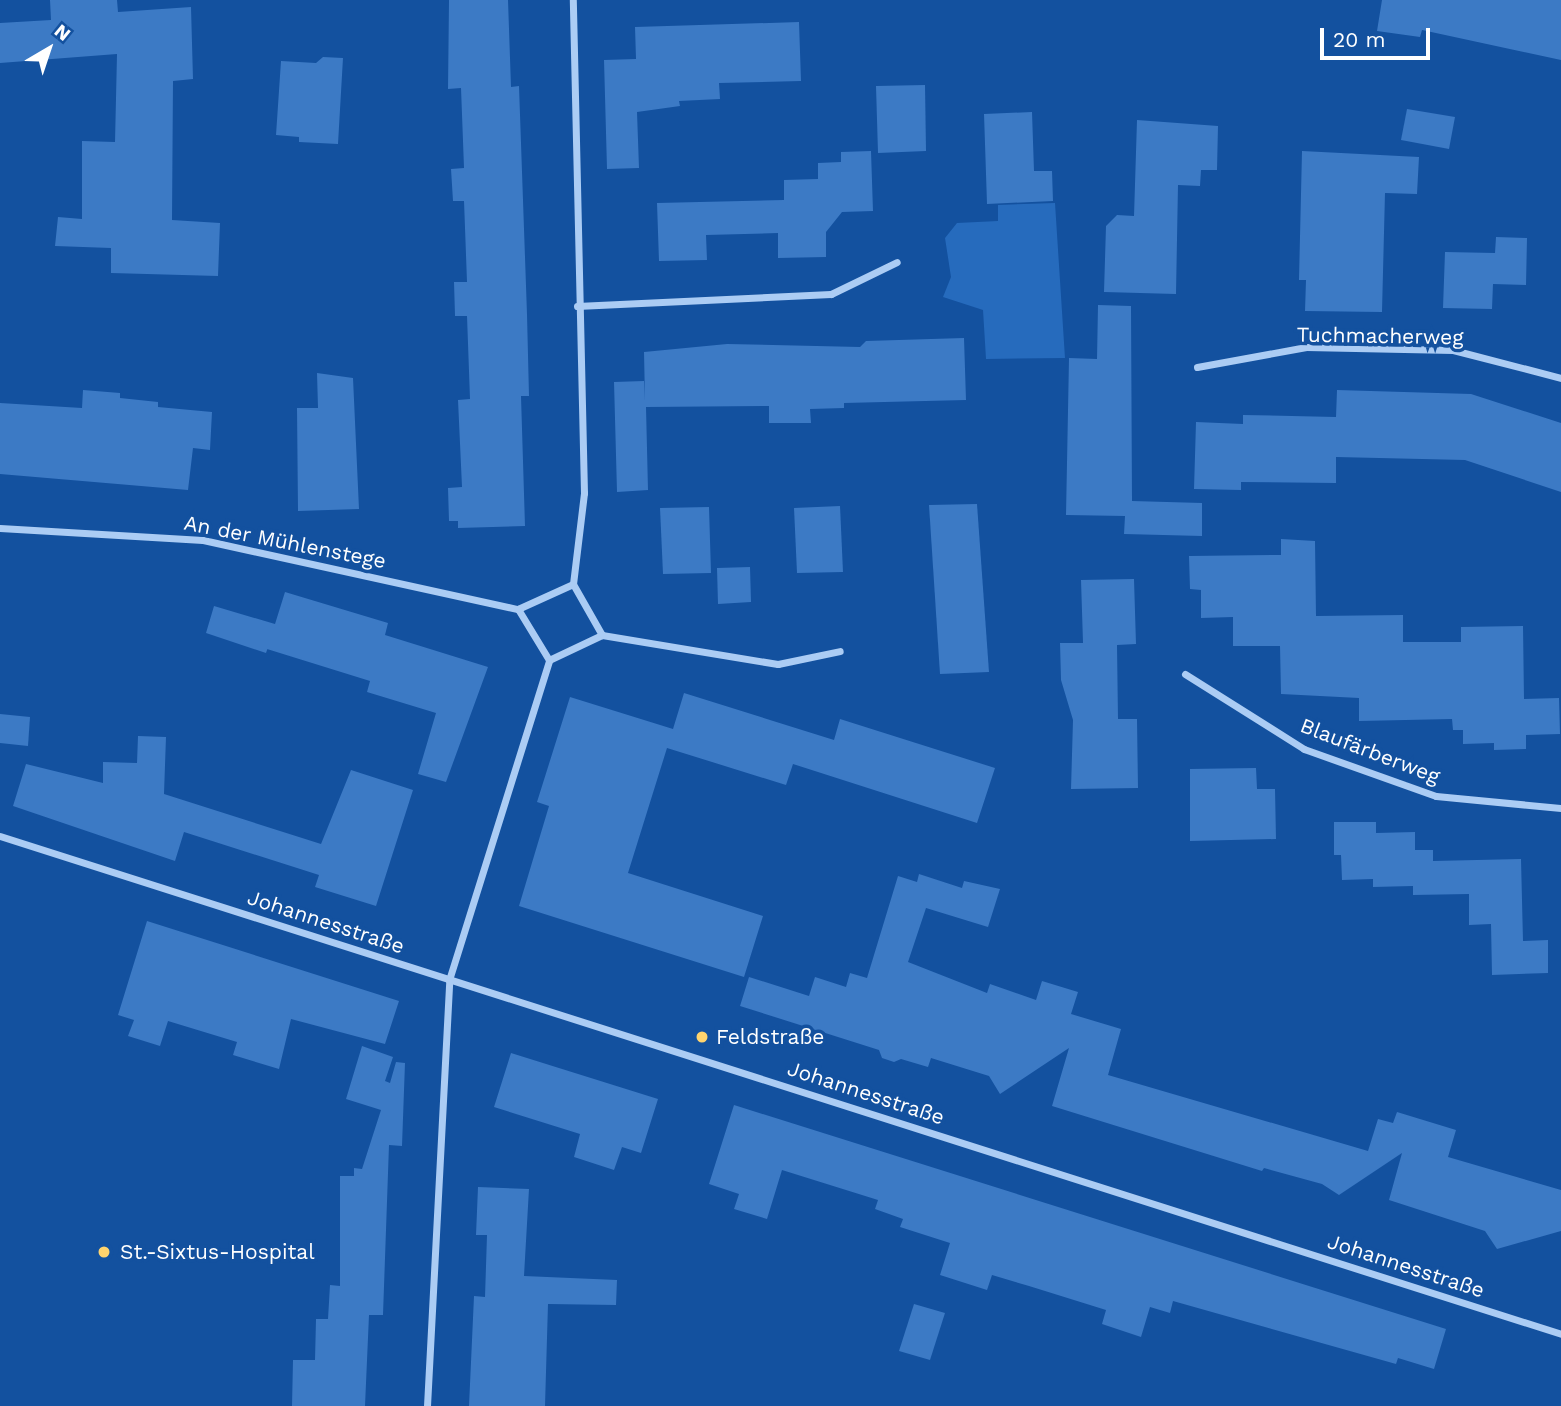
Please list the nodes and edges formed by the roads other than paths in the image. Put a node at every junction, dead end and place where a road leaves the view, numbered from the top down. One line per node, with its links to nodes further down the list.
1 (573, 0): 3 (street)
2 (897, 262): 3 (street)
3 (577, 306): 7 (street)
4 (1197, 367): 5 (street, Tuchmacherweg)
5 (1561, 378)
6 (0, 528): 8 (street, An der Mühlenstege)
7 (573, 584): 8 (street); 9 (street)
8 (518, 609): 11 (street)
9 (602, 635): 10 (street); 11 (street)
10 (840, 651)
11 (550, 660): 15 (street)
12 (1185, 674): 13 (street, Blaufärberweg)
13 (1561, 808)
14 (0, 836): 15 (street, Johannesstraße)
15 (449, 980): 16 (street, Johannesstraße); 17 (street)
16 (1561, 1334)
17 (427, 1406)

